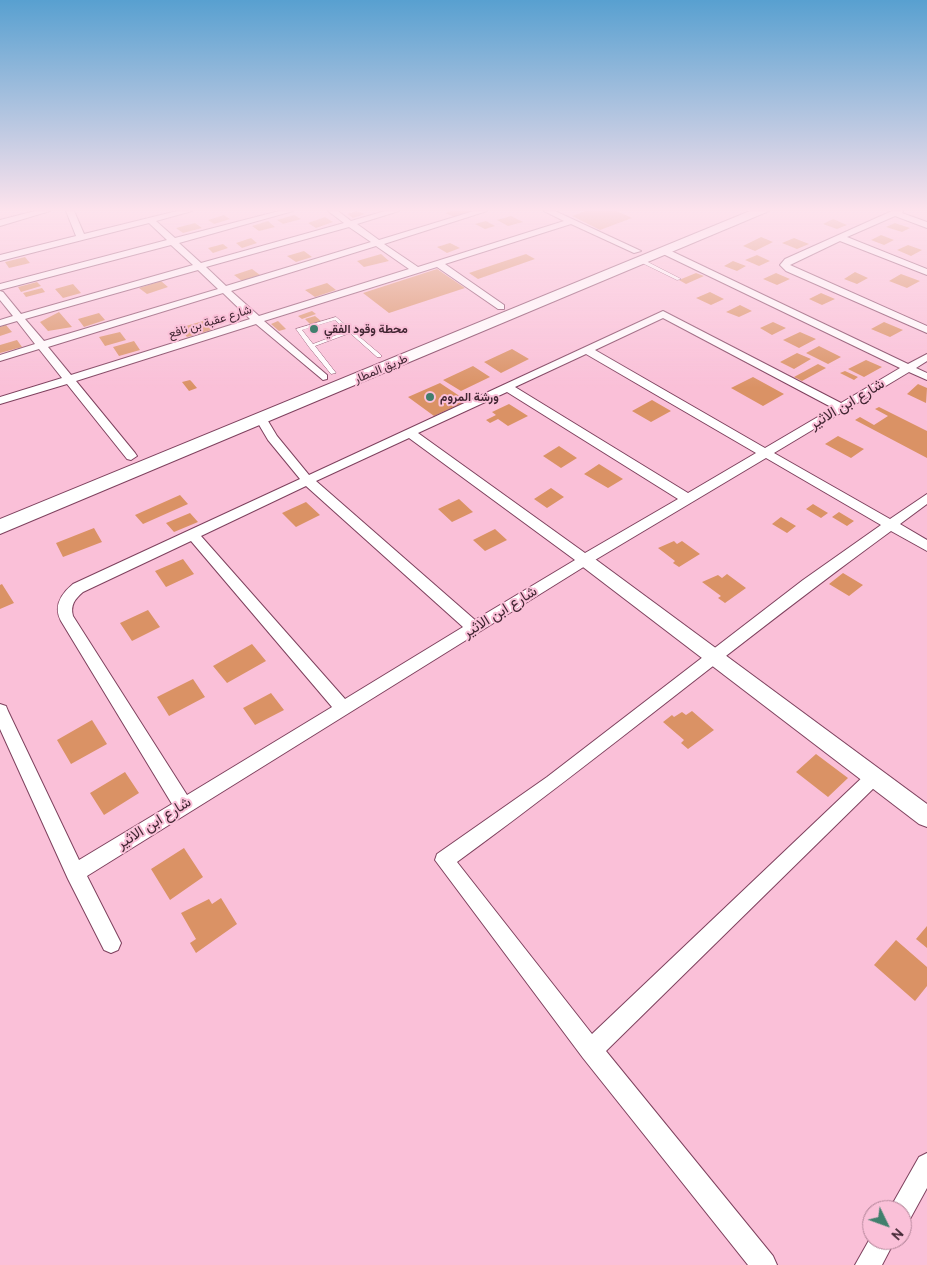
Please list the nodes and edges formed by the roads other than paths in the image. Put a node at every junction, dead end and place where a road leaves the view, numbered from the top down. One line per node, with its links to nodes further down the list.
1 (65, 270): 13 (street)
2 (186, 270): 17 (street)
3 (204, 270): 14 (street)
4 (289, 270): 14 (street)
5 (416, 270): 18 (street, شارع عقبة بن نافع)
6 (447, 270): 16 (street)
7 (601, 270): 16 (highway, طريق المطار)
8 (606, 270): 35 (highway, طريق المطار)
9 (665, 270): 12 (lane)
10 (704, 270): 28 (street)
11 (793, 270): 20 (street)
12 (679, 278)
13 (0, 287)
14 (224, 290): 18 (street); 22 (street)
15 (0, 294): 17 (street)
16 (501, 307): 25 (highway, طريق المطار)
17 (19, 318): 19 (street); 22 (street)
18 (257, 320): 29 (street); 31 (street, شارع عقبة بن نافع)
19 (0, 323)
20 (927, 330)
21 (351, 332): 23 (lane); 23 (lane); 25 (lane)
22 (42, 345): 27 (street); 31 (street)
23 (310, 346): 29 (lane)
24 (587, 350): 32 (street); 34 (street); 37 (street)
25 (379, 356): 29 (highway, طريق المطار)
26 (927, 357): 28 (street, شارع ابن الاثير)
27 (0, 358)
28 (908, 368): 30 (street); 34 (street, شارع ابن الاثير)
29 (328, 375): 38 (highway, طريق المطار)
30 (927, 377)
31 (67, 380): 33 (street, شارع عقبة بن نافع); 38 (street)
32 (507, 387): 36 (street); 41 (street)
33 (0, 401)
34 (842, 408): 37 (street, شارع ابن الاثير)
35 (261, 418): 39 (street); 44 (highway, طريق المطار)
36 (408, 432): 39 (street); 47 (street)
37 (767, 452): 41 (street, شارع ابن الاثير); 43 (street)
38 (131, 456): 42 (highway, طريق المطار)
39 (306, 480): 45 (street); 48 (street)
40 (927, 498): 43 (street)
41 (688, 499): 47 (street, شارع ابن الاثير)
42 (0, 509)
43 (891, 526): 46 (street); 49 (street)
44 (0, 527)
45 (193, 535): 50 (street); 53 (street)
46 (927, 546)
47 (585, 560): 48 (street, شارع ابن الاثير); 49 (street)
48 (474, 628): 50 (street, شارع ابن الاثير)
49 (714, 657): 52 (street); 57 (street)
50 (344, 709): 53 (street, شارع ابن الاثير)
51 (0, 711): 55 (street)
52 (874, 777): 54 (street); 57 (street)
53 (183, 805): 55 (street, شارع ابن الاثير)
54 (927, 817)
55 (75, 873): 56 (street)
56 (111, 943)
57 (591, 1050): 61 (street)
58 (927, 1165): 59 (street)
59 (907, 1200)
60 (877, 1250): 62 (street)
61 (764, 1265)
62 (868, 1265)

